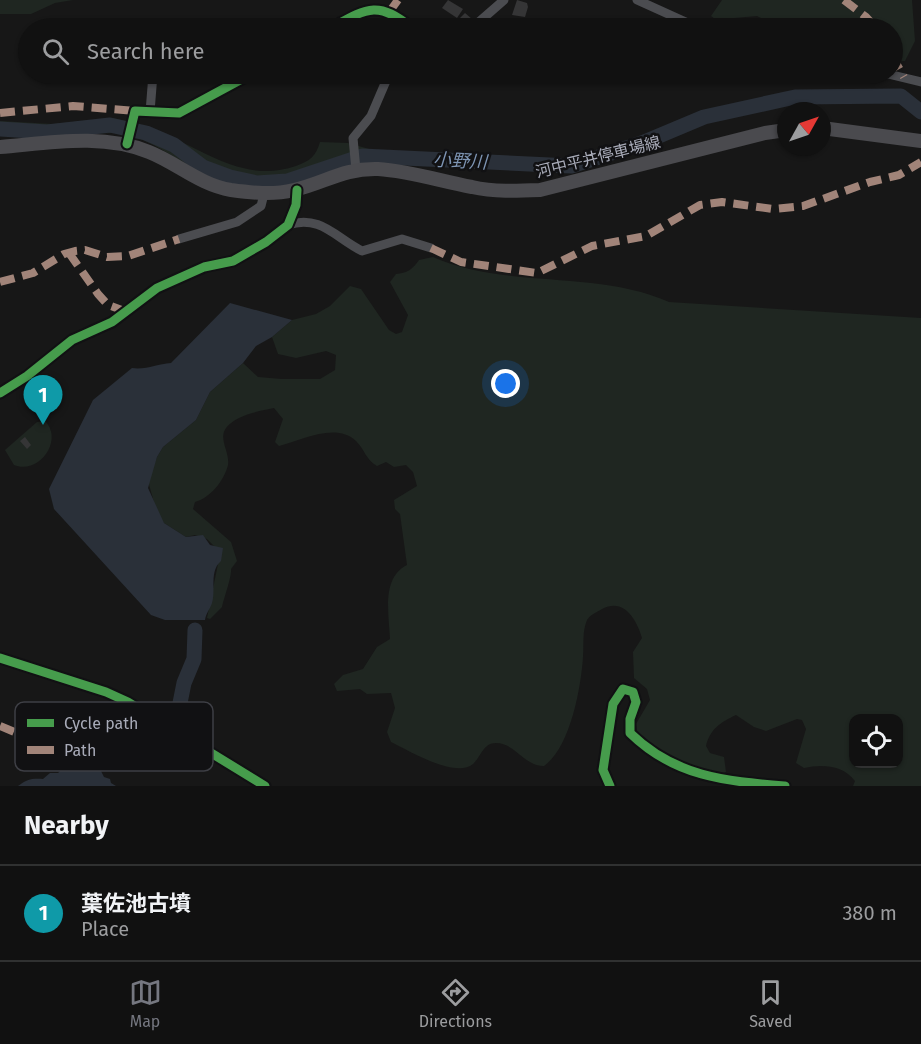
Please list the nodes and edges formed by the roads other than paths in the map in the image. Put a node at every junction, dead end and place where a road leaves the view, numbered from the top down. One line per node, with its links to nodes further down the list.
1 (504, 0): 5 (street)
2 (638, 0): 6 (street)
3 (349, 18): 4 (street)
4 (399, 18)
5 (483, 18)
6 (677, 18)
7 (903, 78): 8 (street)
8 (921, 82)
9 (152, 84): 12 (street)
10 (234, 84): 12 (street)
11 (385, 84): 18 (street)
12 (150, 112): 15 (street)
13 (831, 129): 16 (main road)
14 (777, 131): 18 (main road, 河中平井停車場線)
15 (128, 141): 17 (main road, 河中平井停車場線); 20 (main road, 河中平井停車場線)
16 (921, 141)
17 (0, 147)
18 (356, 167): 19 (main road, 河中平井停車場線)
19 (297, 190): 20 (main road, 河中平井停車場線); 21 (street)
20 (264, 194): 22 (street)
21 (288, 225): 23 (street); 24 (street)
22 (179, 240)
23 (431, 248)
24 (0, 393)
25 (0, 658): 26 (street)
26 (127, 702)
27 (213, 754): 28 (street)
28 (265, 786)
29 (610, 786): 30 (street)
30 (785, 786)

